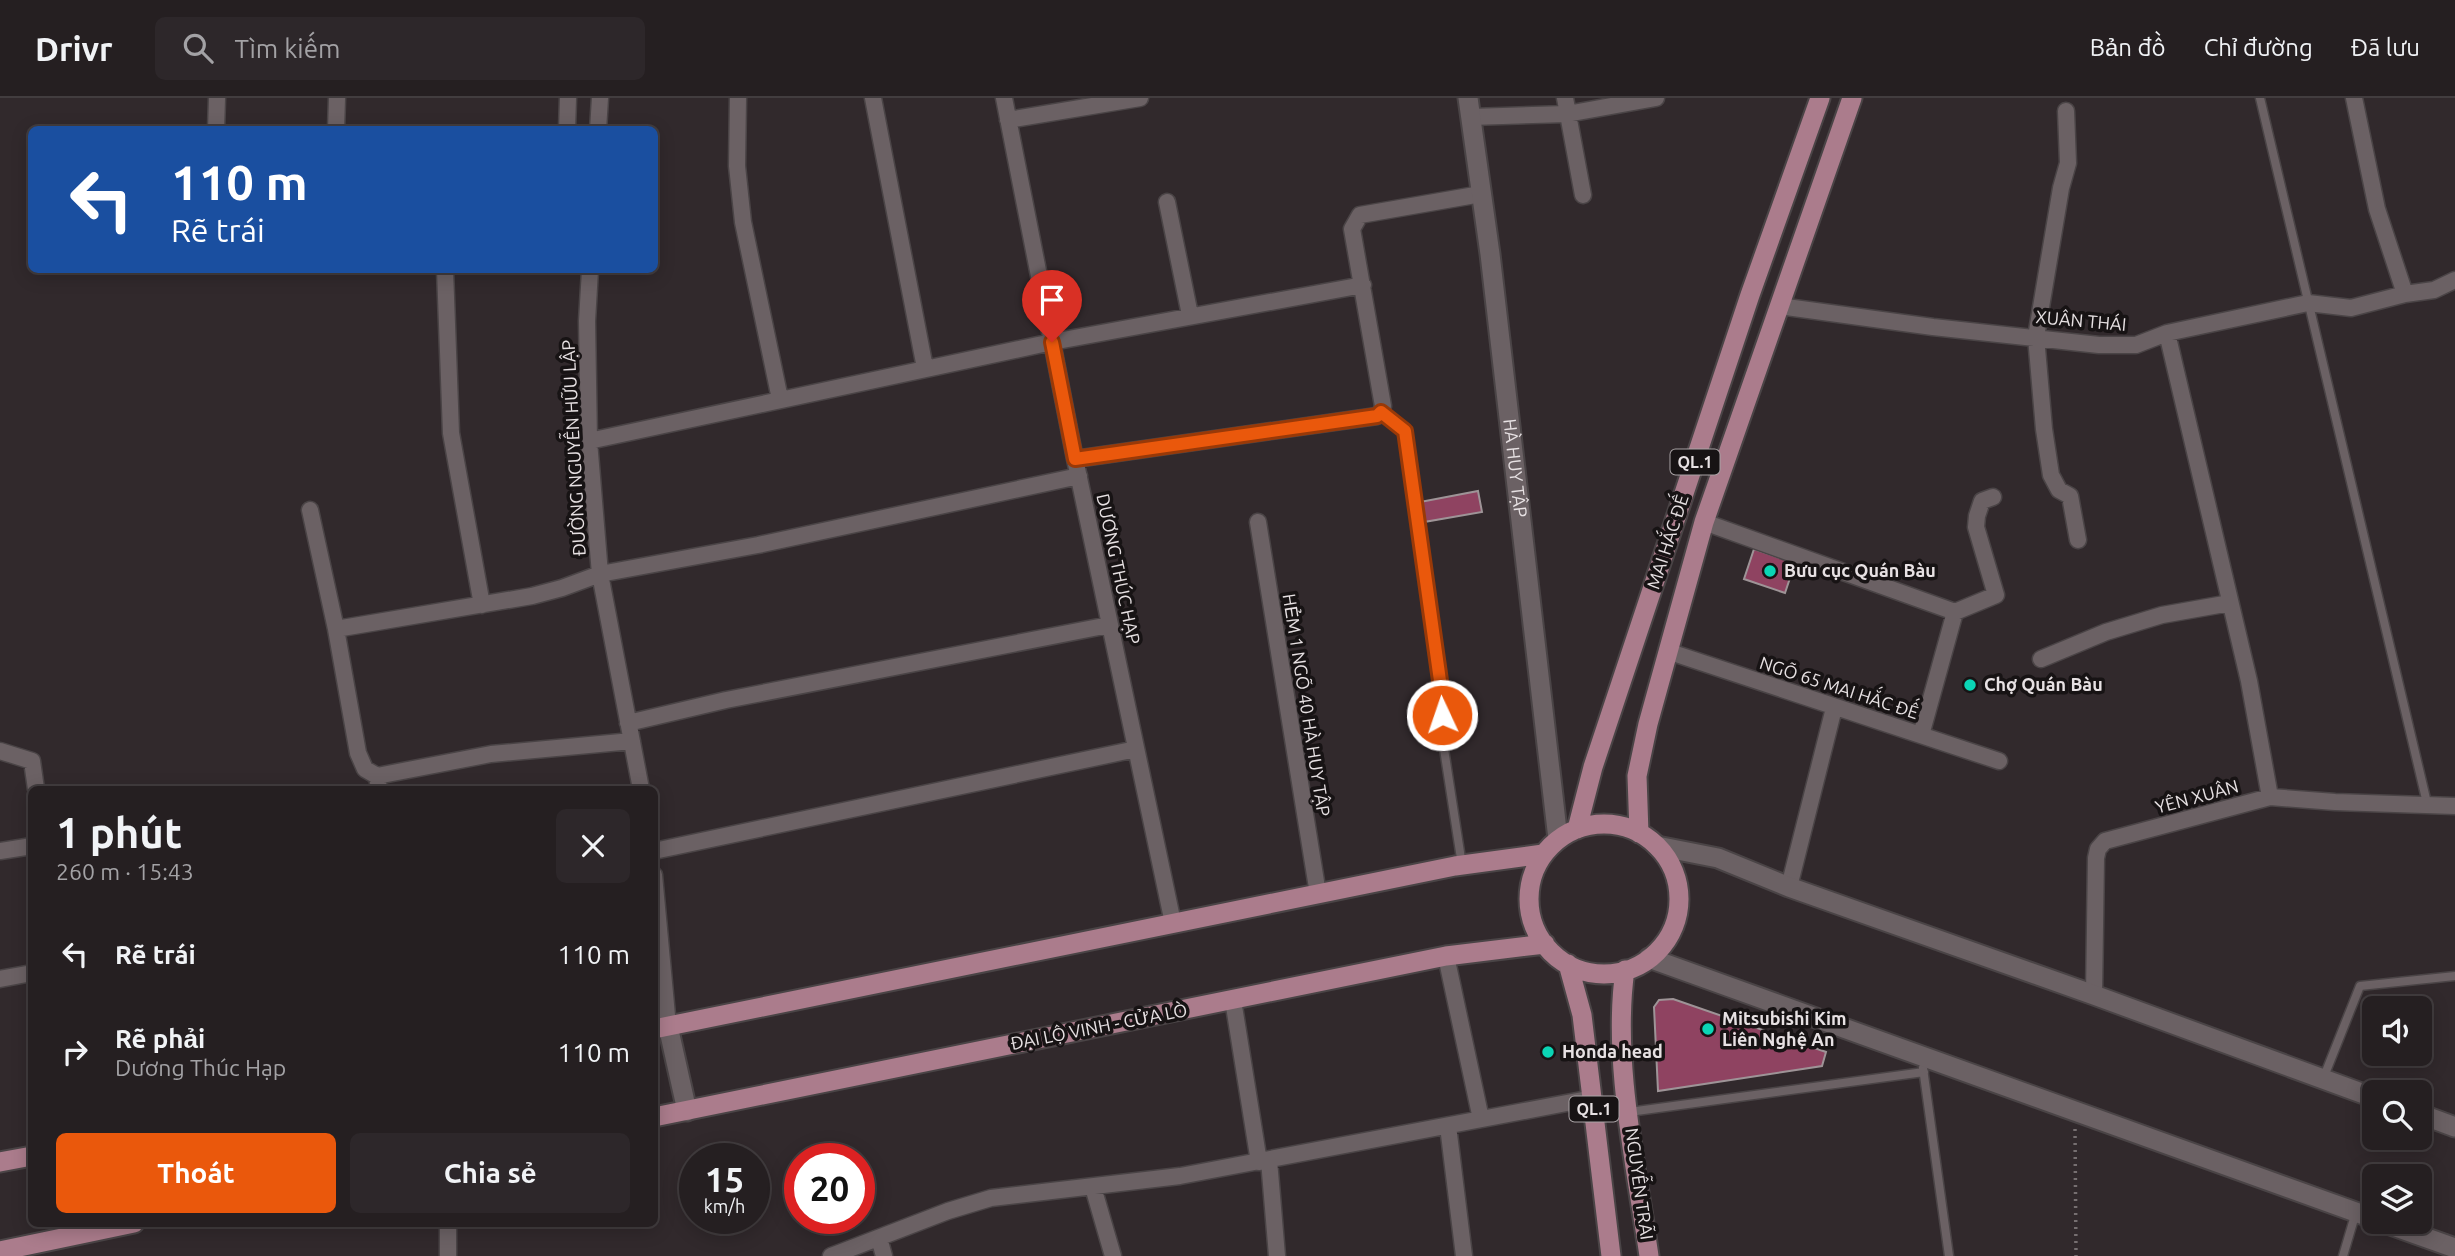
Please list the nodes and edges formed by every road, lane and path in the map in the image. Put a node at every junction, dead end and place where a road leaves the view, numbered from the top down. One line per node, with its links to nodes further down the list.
1 (217, 98): 18 (street)
2 (337, 98): 19 (street)
3 (568, 98): 20 (street)
4 (600, 98): 21 (street)
5 (738, 98): 37 (street)
6 (873, 98): 36 (street)
7 (1004, 98): 17 (street, DƯƠNG THÚC HẠP)
8 (1140, 98): 17 (street)
9 (1656, 98): 14 (street)
10 (1820, 98): 68 (main road, MAI HẮC ĐẾ / QL.1)
11 (1852, 98): 31 (main road, MAI HẮC ĐẾ / QL.1)
12 (2260, 98): 30 (lane)
13 (2354, 98): 29 (street)
14 (1566, 106): 15 (street); 23 (street)
15 (1470, 108): 22 (street, HÀ HUY TẬP)
16 (2066, 111): 34 (street)
17 (1008, 120): 35 (street, DƯƠNG THÚC HẠP)
18 (216, 126)
19 (336, 126)
20 (567, 126)
21 (598, 126)
22 (1481, 194): 28 (street); 70 (street, HÀ HUY TẬP)
23 (1583, 195)
24 (1167, 202): 32 (street)
25 (445, 273): 49 (street)
26 (590, 273): 39 (street, ĐƯỜNG NGUYỄN HỮU LẬP)
27 (2455, 282): 29 (street, XUÂN THÁI)
28 (1363, 285): 32 (street); 38 (street)
29 (2405, 295): 30 (street, XUÂN THÁI)
30 (2308, 303): 33 (street, XUÂN THÁI); 66 (lane)
31 (1779, 306): 34 (street, XUÂN THÁI); 45 (main road, MAI HẮC ĐẾ / QL.1)
32 (1190, 315): 35 (street)
33 (2168, 333): 34 (street, XUÂN THÁI); 48 (street)
34 (2036, 337): 46 (street)
35 (1052, 342): 36 (street); 40 (street, DƯƠNG THÚC HẠP)
36 (925, 368): 37 (street)
37 (780, 399): 39 (street)
38 (1381, 412): 40 (street); 76 (lane)
39 (589, 441): 47 (street, ĐƯỜNG NGUYỄN HỮU LẬP)
40 (1075, 459): 41 (street, DƯƠNG THÚC HẠP)
41 (1079, 477): 47 (street); 51 (street, DƯƠNG THÚC HẠP)
42 (1993, 498): 50 (street)
43 (310, 510): 52 (street)
44 (1258, 522): 78 (street, HẺM 1 NGÕ 40 HÀ HUY TẬP)
45 (1704, 522): 50 (street); 53 (main road, MAI HẮC ĐẾ / QL.1)
46 (2078, 540)
47 (600, 574): 49 (street); 56 (street, ĐƯỜNG NGUYỄN HỮU LẬP)
48 (2230, 603): 54 (street); 65 (street)
49 (482, 605): 52 (street)
50 (1955, 612): 57 (street)
51 (1110, 625): 56 (street); 59 (street, DƯƠNG THÚC HẠP)
52 (336, 629): 62 (street)
53 (1667, 651): 55 (street, NGÕ 65 MAI HẮC ĐẾ); 69 (main road, MAI HẮC ĐẾ / QL.1)
54 (2041, 659)
55 (1834, 708): 57 (street, NGÕ 65 MAI HẮC ĐẾ); 77 (street)
56 (628, 723): 58 (street, ĐƯỜNG NGUYỄN HỮU LẬP)
57 (1921, 735): 61 (street, NGÕ 65 MAI HẮC ĐẾ)
58 (632, 741): 62 (street); 64 (street, ĐƯỜNG NGUYỄN HỮU LẬP)
59 (1136, 749): 73 (street); 79 (street, DƯƠNG THÚC HẠP)
60 (0, 751): 63 (street)
61 (1998, 761)
62 (378, 783)
63 (36, 786)
64 (640, 786)
65 (2270, 797): 66 (street, YÊN XUÂN); 89 (street, YÊN XUÂN)
66 (2427, 803): 67 (street, YÊN XUÂN)
67 (2455, 806)
68 (1577, 829): 69 (main road); 70 (main road)
69 (1639, 833): 71 (main road)
70 (1558, 839): 75 (main road)
71 (1657, 846): 77 (street); 82 (main road)
72 (28, 847): 74 (street)
73 (658, 850)
74 (0, 851)
75 (1543, 854): 76 (main road); 80 (main road)
76 (1462, 865): 78 (main road)
77 (1789, 887): 89 (street)
78 (1318, 894): 79 (main road)
79 (1173, 923): 91 (main road)
80 (1545, 944): 81 (main road, ĐẠI LỘ VINH - CỬA LÒ); 84 (main road)
81 (1446, 956): 90 (main road, ĐẠI LỘ VINH - CỬA LÒ); 101 (street)
82 (1649, 958): 85 (main road); 92 (street)
83 (658, 962): 91 (street)
84 (1568, 964): 85 (main road); 95 (main road, QL.1)
85 (1625, 970): 97 (main road, QL.1)
86 (28, 974): 88 (street)
87 (2455, 976): 93 (lane)
88 (0, 979)
89 (2094, 995): 93 (street)
90 (1233, 1000): 96 (main road, ĐẠI LỘ VINH - CỬA LÒ); 105 (street)
91 (661, 1028): 96 (street)
92 (1923, 1064): 97 (lane); 98 (street); 124 (lane)
93 (2323, 1079): 94 (street)
94 (2362, 1093)
95 (1593, 1098): 101 (street); 122 (main road, QL.1)
96 (687, 1111): 99 (main road, ĐẠI LỘ VINH - CỬA LÒ)
97 (1629, 1112): 123 (main road, NGUYỄN TRÃI / QL.1)
98 (2074, 1112): 108 (street); 125 (path)
99 (658, 1116)
100 (2432, 1118): 103 (street)
101 (1481, 1119): 102 (street)
102 (1448, 1126): 105 (street); 121 (street)
103 (2455, 1127)
104 (28, 1157): 106 (main road)
105 (1264, 1161): 107 (street); 120 (street)
106 (0, 1162)
107 (1093, 1186): 113 (street); 119 (street)
108 (2356, 1212): 109 (street); 126 (lane)
109 (2362, 1214)
110 (115, 1227): 115 (main road)
111 (448, 1227): 116 (street)
112 (2416, 1234): 114 (street)
113 (879, 1238): 117 (street); 118 (street)
114 (2455, 1248)
115 (0, 1251)
116 (448, 1256)
117 (831, 1256)
118 (884, 1256)
119 (1113, 1256)
120 (1277, 1256)
121 (1464, 1256)
122 (1611, 1256)
123 (1649, 1256)
124 (1948, 1256)
125 (2076, 1256)
126 (2343, 1256)

